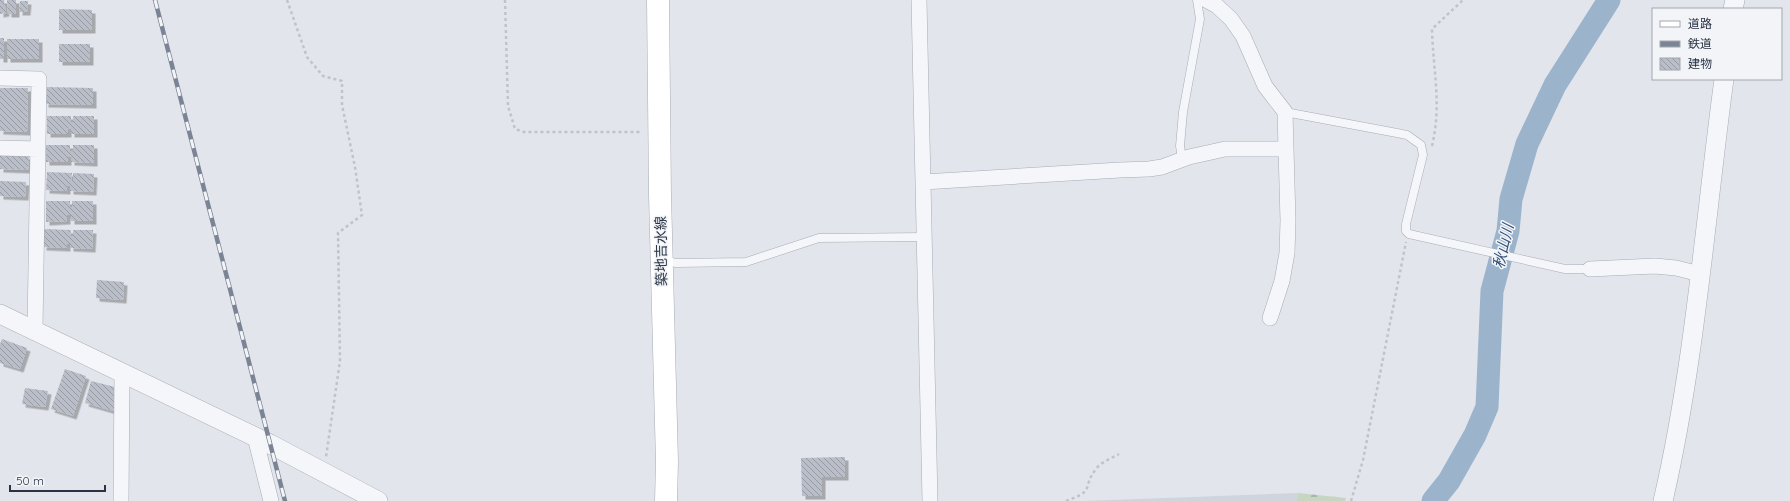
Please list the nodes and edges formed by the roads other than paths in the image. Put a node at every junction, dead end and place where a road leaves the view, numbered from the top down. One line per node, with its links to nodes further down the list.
1 (658, 0): 14 (main road, 築地吉水線)
2 (919, 0): 12 (street)
3 (1197, 0): 11 (lane)
4 (1206, 0): 7 (street)
5 (0, 78): 9 (street)
6 (1724, 80): 16 (street)
7 (1285, 112): 10 (street); 15 (lane)
8 (0, 148): 9 (street)
9 (38, 149): 19 (street)
10 (1286, 149): 11 (street); 18 (street)
11 (1182, 159): 12 (street)
12 (923, 182): 13 (street)
13 (924, 237): 14 (lane); 26 (street)
14 (662, 260): 25 (main road, 築地吉水線)
15 (1590, 269): 16 (street)
16 (1700, 274): 27 (street)
17 (0, 314): 19 (street)
18 (1270, 318)
19 (35, 330): 20 (street)
20 (122, 372): 21 (street); 22 (street)
21 (255, 437): 23 (street); 24 (street)
22 (121, 501)
23 (271, 501)
24 (378, 501)
25 (666, 501)
26 (930, 501)
27 (1662, 501)

